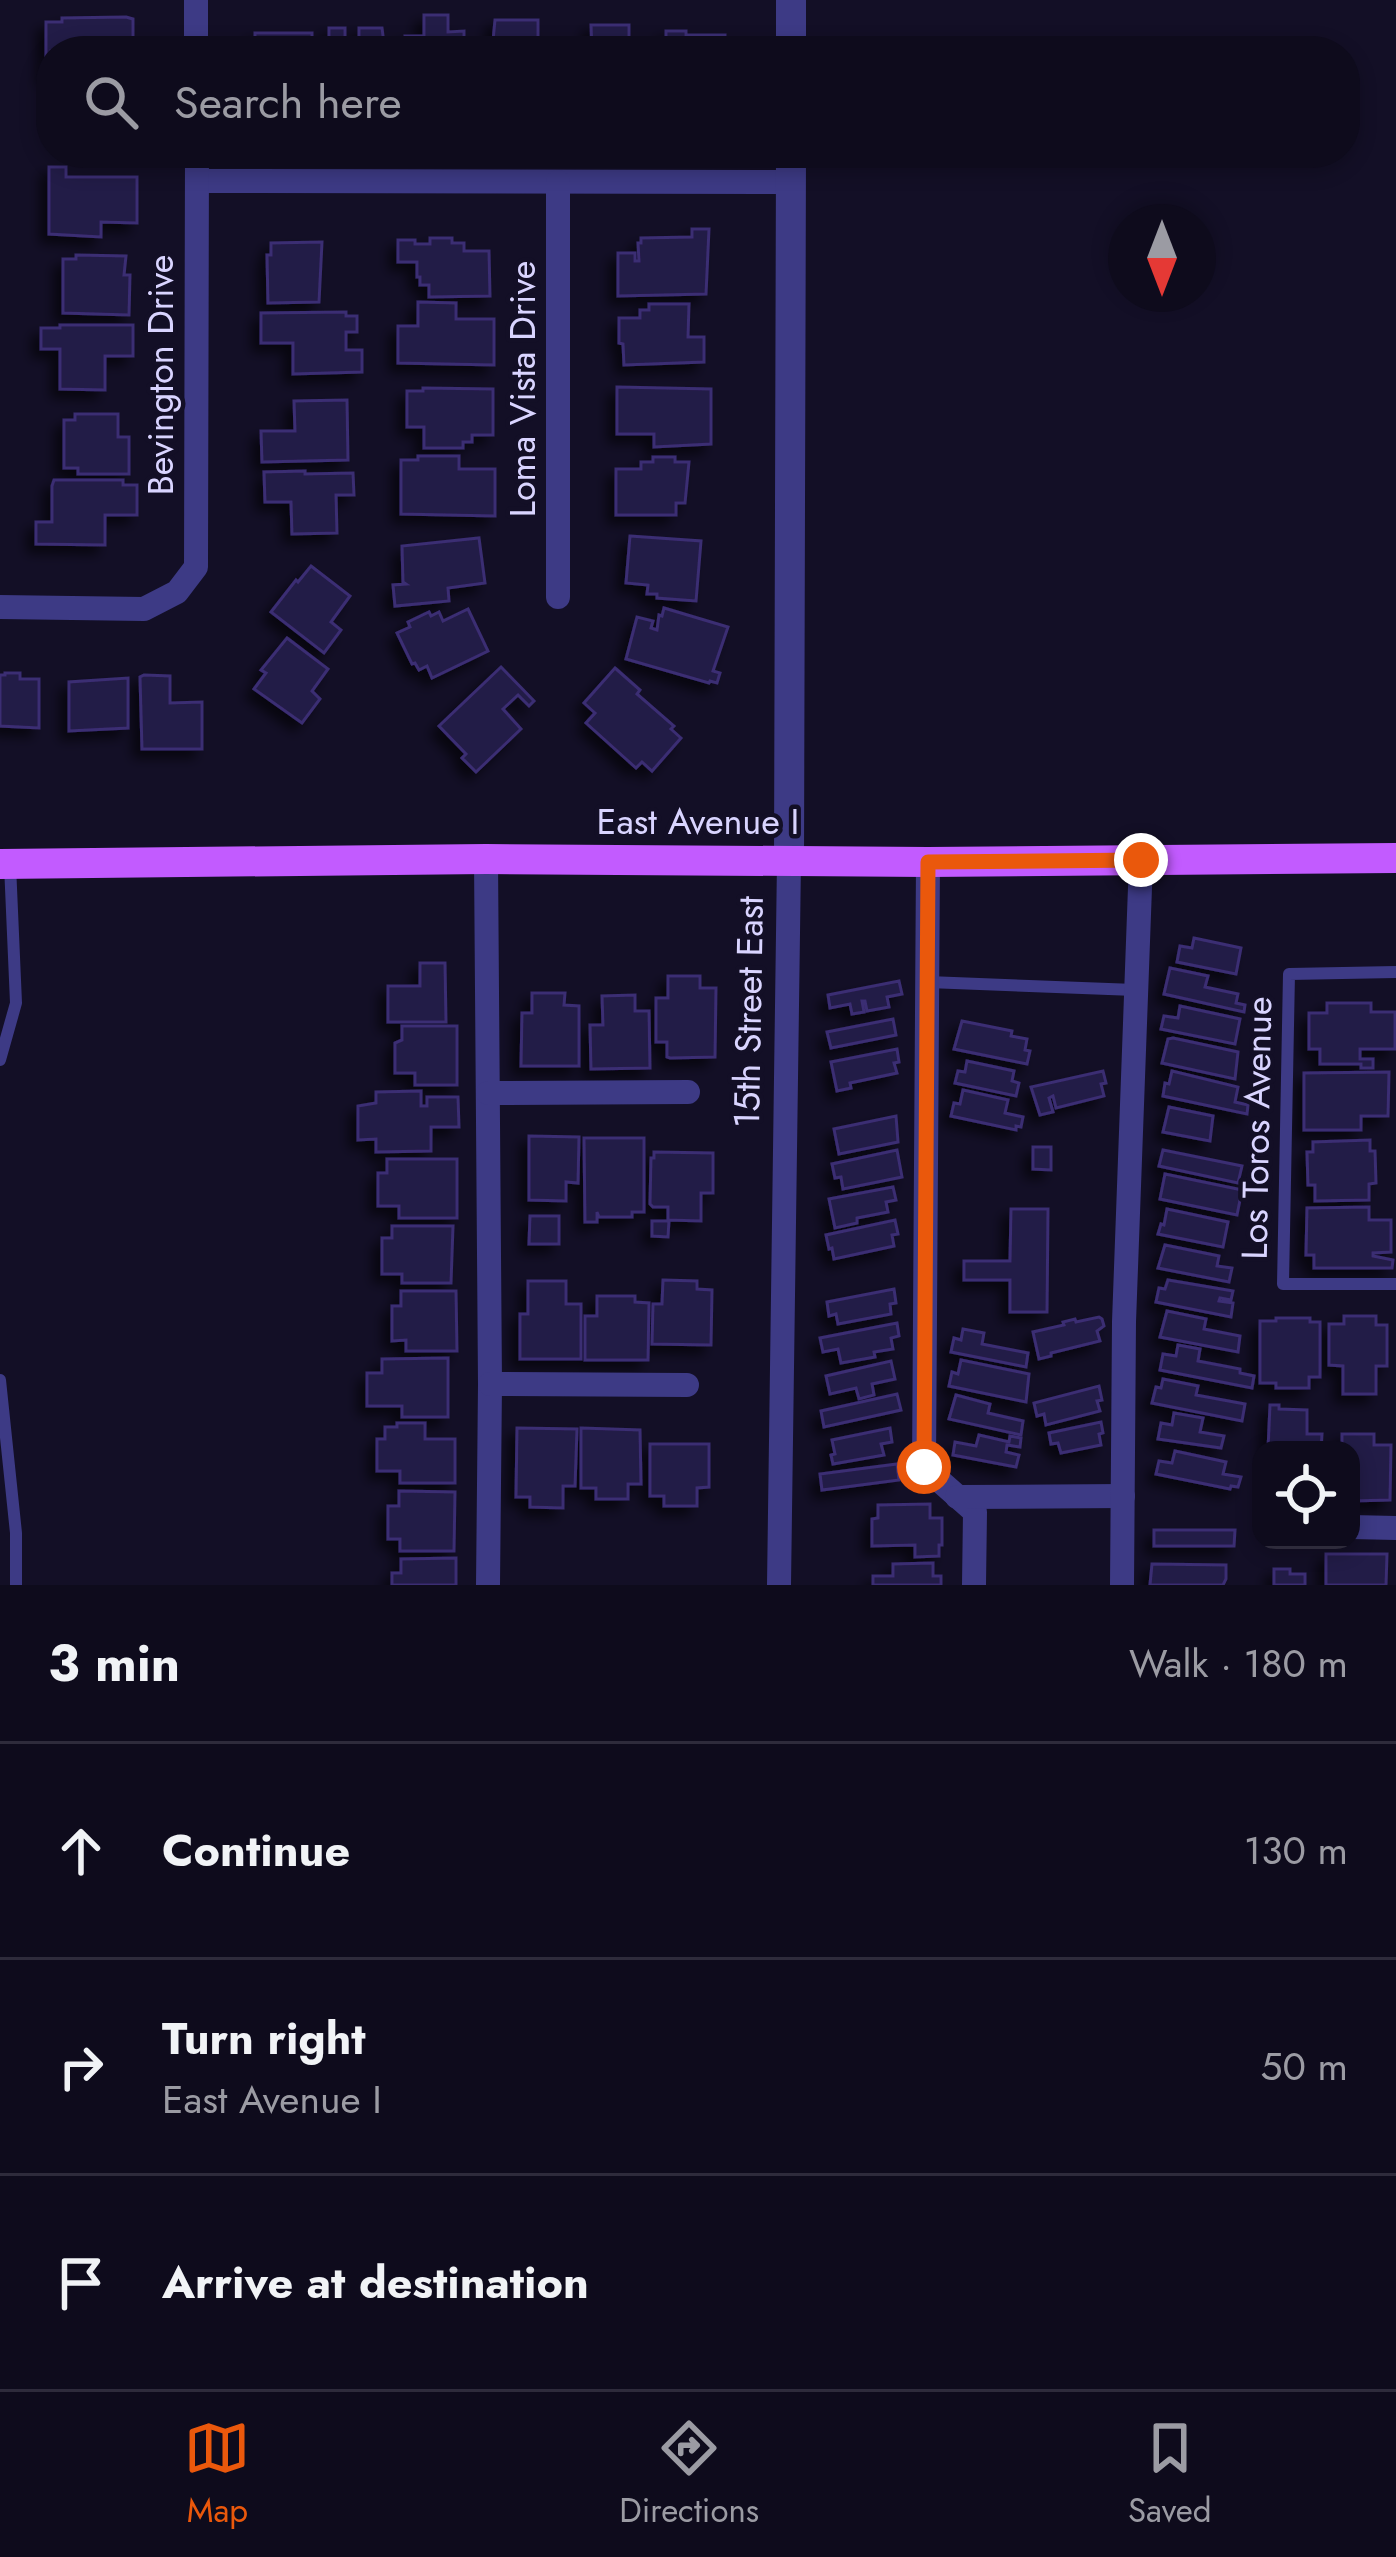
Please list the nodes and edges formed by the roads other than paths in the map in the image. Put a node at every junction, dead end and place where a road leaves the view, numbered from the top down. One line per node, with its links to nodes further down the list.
1 (196, 0): 3 (street)
2 (791, 0): 4 (street)
3 (196, 36)
4 (791, 36)
5 (197, 168): 7 (street, Bevington Drive)
6 (791, 168): 8 (street); 13 (street, 15th Street East)
7 (197, 181): 8 (street); 10 (street, Bevington Drive)
8 (558, 182): 9 (street, Loma Vista Drive)
9 (558, 597)
10 (0, 607)
11 (1396, 858): 14 (main road, East Avenue I)
12 (485, 859): 13 (main road, East Avenue I); 16 (main road, East Avenue I); 22 (street)
13 (789, 860): 15 (main road, East Avenue I); 33 (street, 15th Street East)
14 (1141, 860): 15 (main road, East Avenue I); 19 (street)
15 (928, 862): 18 (street)
16 (5, 864): 20 (lane)
17 (1396, 973): 23 (lane, Los Toros Avenue)
18 (927, 982): 19 (lane); 28 (street)
19 (1136, 990): 27 (street)
20 (0, 1060)
21 (688, 1092): 22 (street)
22 (488, 1093): 25 (street)
23 (1396, 1284)
24 (0, 1380): 31 (lane)
25 (490, 1384): 26 (street); 32 (street)
26 (687, 1385)
27 (1123, 1496): 28 (street); 35 (street)
28 (958, 1497): 34 (street)
29 (1360, 1527): 30 (street)
30 (1396, 1528)
31 (16, 1585)
32 (488, 1585)
33 (779, 1585)
34 (974, 1585)
35 (1122, 1585)

